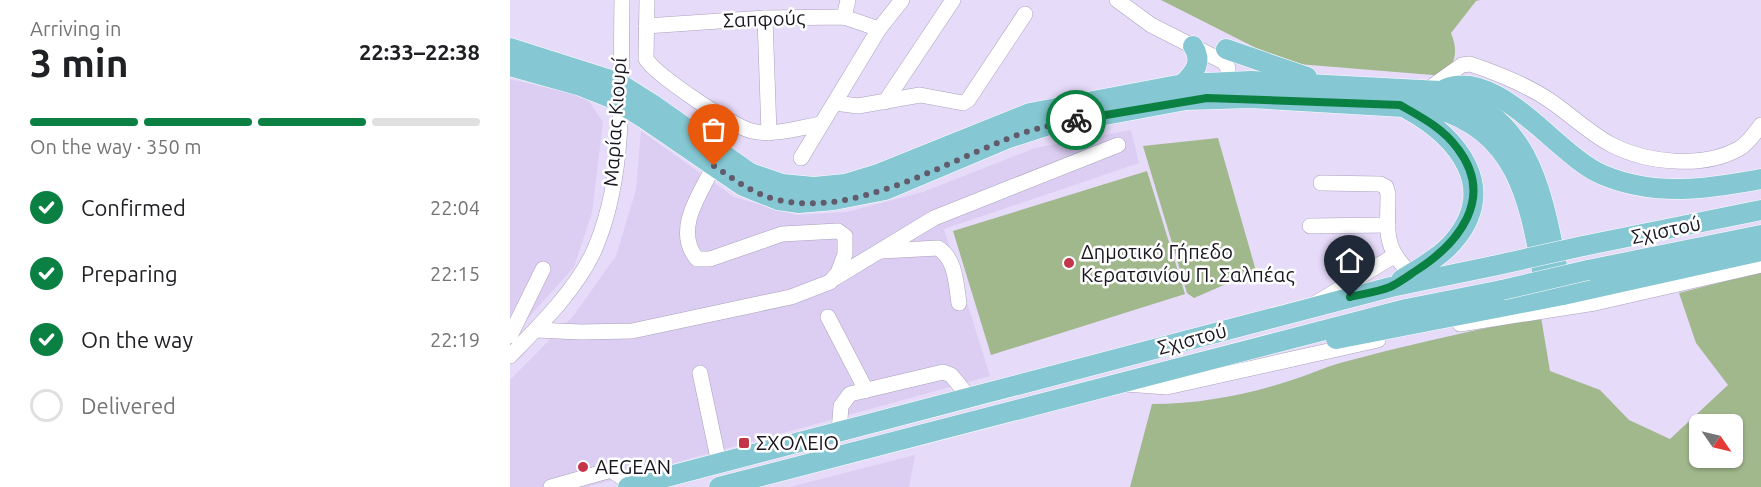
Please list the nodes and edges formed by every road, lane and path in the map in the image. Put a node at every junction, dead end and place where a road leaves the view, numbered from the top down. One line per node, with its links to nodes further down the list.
1 (622, 0): 50 (street, Μαρίας Κιουρί)
2 (648, 0): 10 (street, Μαρίας Κιουρί)
3 (848, 0): 8 (street)
4 (902, 0): 11 (street)
5 (953, 0): 22 (street)
6 (1117, 0): 12 (street)
7 (1025, 14): 22 (street)
8 (844, 17): 9 (street, Σαπφούς); 11 (street, Σαπφούς)
9 (765, 18): 10 (street, Σαπφούς); 28 (street)
10 (646, 26): 28 (street, Μαρίας Κιουρί)
11 (879, 29): 23 (street)
12 (1185, 42): 14 (street); 16 (street); 18 (main road)
13 (510, 48): 20 (main road)
14 (1226, 49): 17 (street); 19 (main road)
15 (510, 66): 20 (main road)
16 (1228, 81): 17 (main road); 18 (main road)
17 (1251, 81): 19 (main road)
18 (1183, 84): 25 (main road)
19 (1338, 86): 21 (main road)
20 (614, 90): 25 (main road, bridge)
21 (1433, 90): 27 (street); 32 (main road); 46 (main road)
22 (885, 102): 23 (street)
23 (835, 103): 26 (street)
24 (1400, 105): 31 (main road); 43 (main road); 46 (main road)
25 (648, 111): 31 (main road)
26 (821, 124): 28 (street); 30 (street)
27 (1761, 125)
28 (770, 133)
29 (1118, 145): 38 (street)
30 (801, 158)
31 (714, 166): 44 (street)
32 (1761, 179)
33 (1321, 183): 35 (street)
34 (1761, 210): 45 (main road, Σχιστού, bridge)
35 (1388, 225): 36 (street); 40 (street)
36 (1310, 226)
37 (1761, 235): 52 (main road, Σχιστού, bridge)
38 (882, 251): 44 (street); 47 (street)
39 (1761, 251): 46 (main road)
40 (1394, 256): 43 (street); 48 (street)
41 (1761, 265): 55 (street)
42 (543, 269): 51 (street)
43 (1411, 274): 45 (main road)
44 (830, 282): 50 (street)
45 (1391, 287): 48 (main road, Σχιστού)
46 (1555, 296): 52 (main road)
47 (959, 303)
48 (1309, 308): 57 (main road, Σχιστού)
49 (828, 317): 56 (street)
50 (536, 330): 53 (street, Μαρίας Κιουρί)
51 (510, 336)
52 (1304, 336): 55 (main road, Σχιστού)
53 (510, 356)
54 (700, 373): 59 (street)
55 (1116, 382): 62 (main road, Σχιστού)
56 (866, 390): 57 (street); 58 (street)
57 (969, 398): 58 (main road, Σχιστού)
58 (839, 432): 59 (main road, Σχιστού)
59 (719, 463): 60 (main road, Σχιστού)
60 (631, 486): 61 (street)
61 (550, 487)
62 (719, 487)

